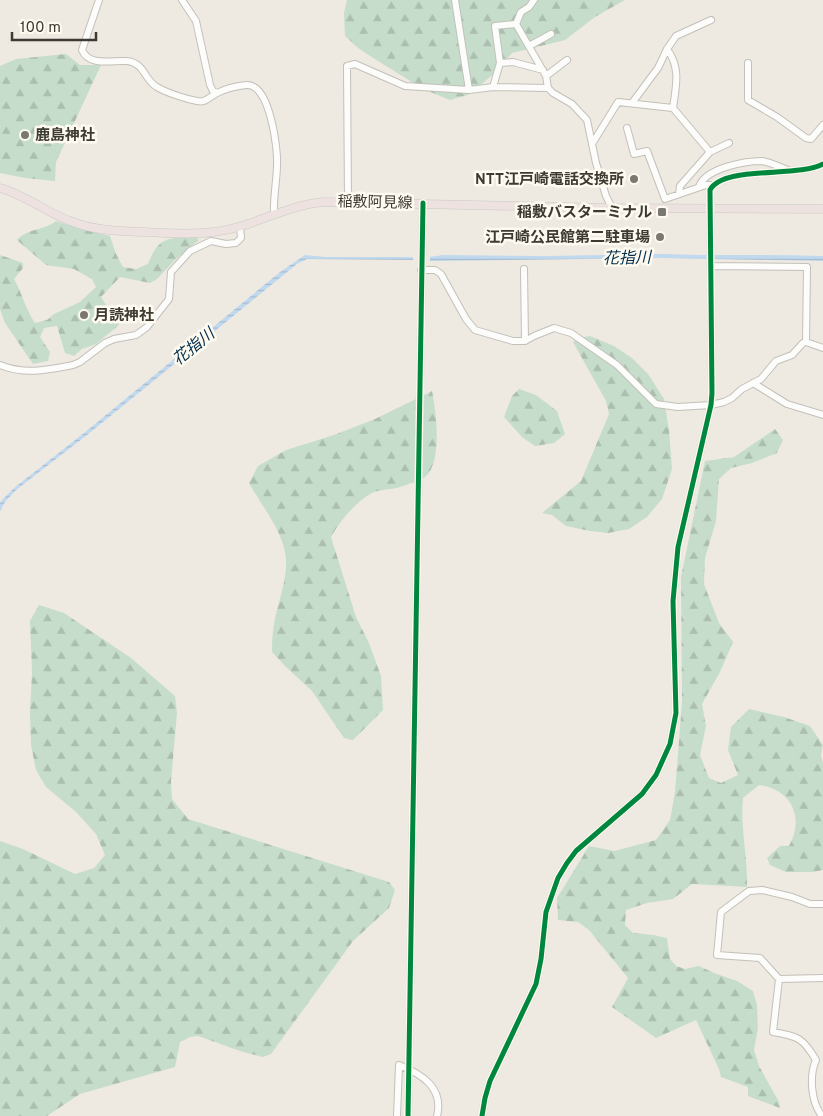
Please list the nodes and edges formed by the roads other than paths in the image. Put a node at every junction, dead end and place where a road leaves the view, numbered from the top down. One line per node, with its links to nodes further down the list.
1 (99, 0): 17 (street)
2 (182, 0): 17 (street)
3 (455, 0): 16 (street)
4 (534, 0): 6 (street)
5 (711, 20): 9 (street)
6 (516, 24): 8 (street); 11 (street)
7 (551, 34): 8 (street)
8 (529, 46): 13 (street)
9 (666, 49): 18 (street); 19 (street)
10 (567, 60): 13 (street)
11 (500, 63): 13 (street); 14 (street)
12 (748, 63): 20 (street)
13 (545, 73): 15 (street)
14 (493, 87): 15 (street); 16 (street)
15 (548, 88): 23 (street)
16 (469, 90): 31 (street)
17 (217, 93): 36 (street)
18 (632, 103): 19 (street); 23 (street)
19 (673, 108): 24 (street)
20 (823, 125)
21 (627, 128): 30 (street)
22 (729, 143): 24 (street)
23 (592, 144): 33 (street)
24 (710, 152): 30 (street)
25 (823, 164): 26 (street)
26 (789, 171): 27 (street); 28 (street)
27 (713, 185): 28 (street); 34 (street)
28 (699, 187): 30 (street)
29 (0, 188): 37 (main road, 稲敷阿見線)
30 (679, 194)
31 (348, 202): 32 (main road, 稲敷阿見線); 36 (main road, 稲敷阿見線)
32 (423, 203): 33 (main road, 稲敷阿見線); 40 (street)
33 (612, 208): 34 (main road, 稲敷阿見線)
34 (710, 209): 35 (main road, 稲敷阿見線); 38 (street)
35 (823, 210)
36 (274, 214): 37 (main road, 稲敷阿見線)
37 (240, 227): 44 (street)
38 (711, 265): 42 (street); 46 (street)
39 (524, 269): 41 (street)
40 (421, 270): 41 (street); 52 (street)
41 (525, 341): 46 (street)
42 (806, 342): 43 (street); 45 (street)
43 (823, 348)
44 (0, 365)
45 (753, 383): 46 (street); 47 (street)
46 (711, 405): 56 (street)
47 (823, 415)
48 (823, 904): 50 (street)
49 (823, 978): 50 (street)
50 (779, 979): 51 (street)
51 (820, 1059): 57 (street)
52 (409, 1069): 53 (street); 54 (street); 55 (street)
53 (397, 1116)
54 (408, 1116)
55 (437, 1116)
56 (482, 1116)
57 (822, 1116)

